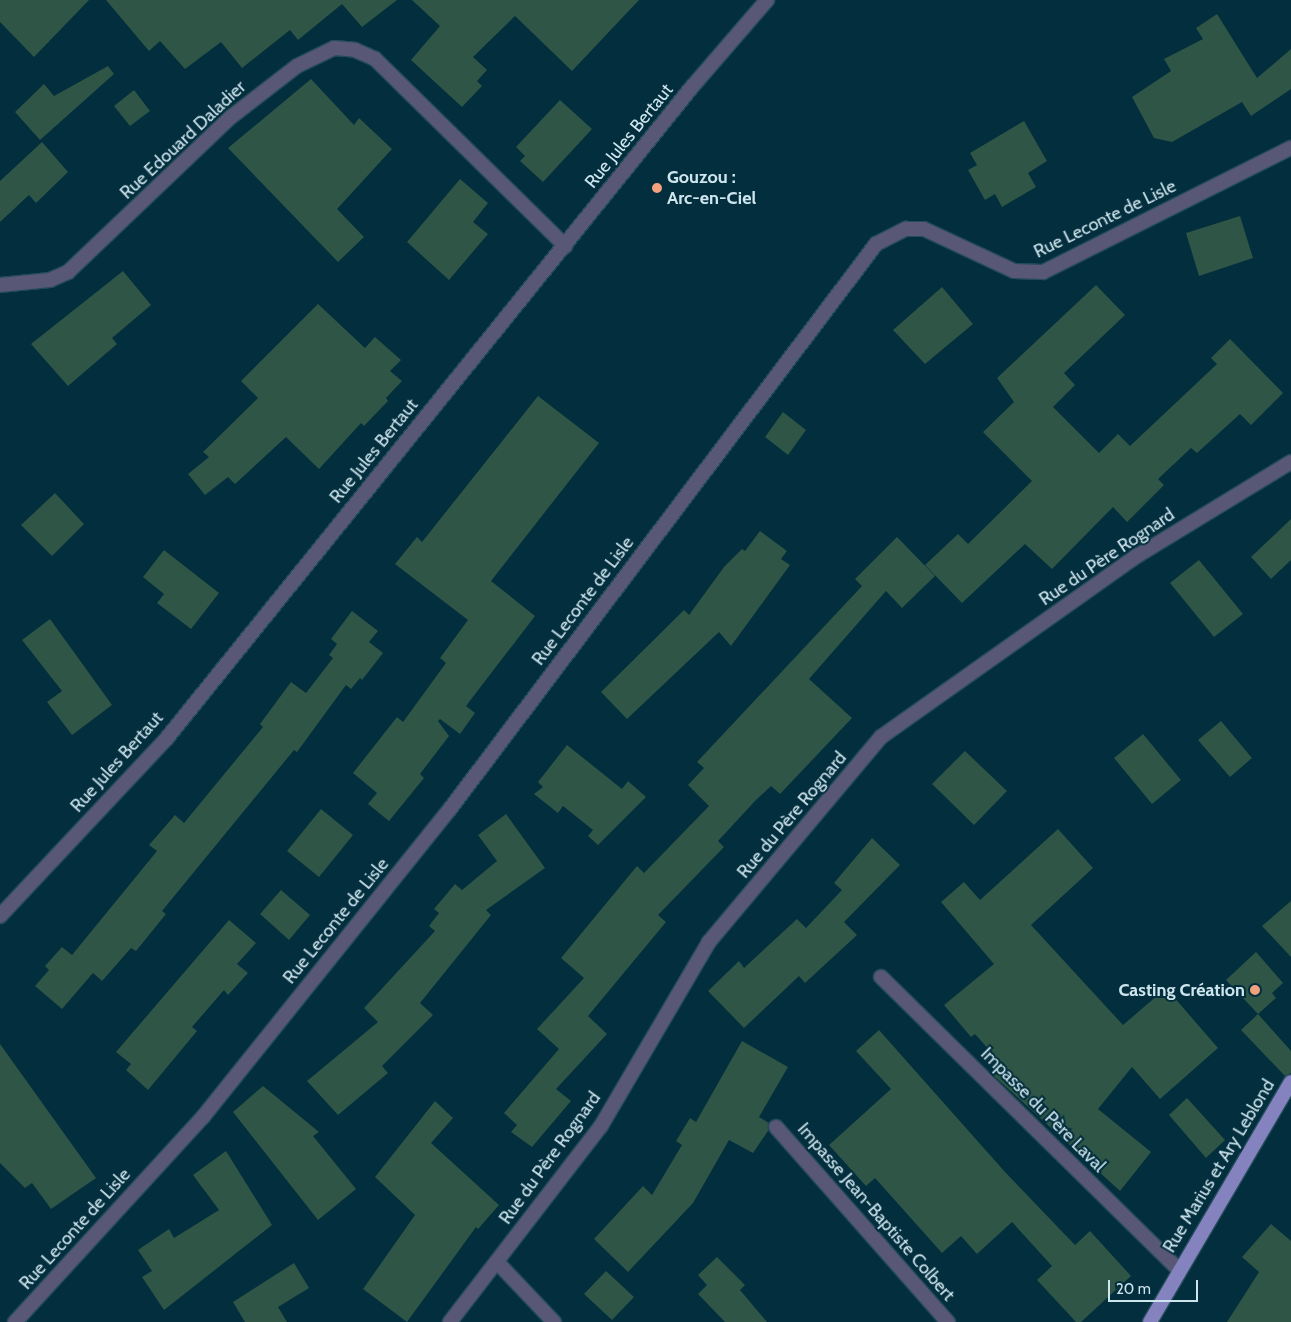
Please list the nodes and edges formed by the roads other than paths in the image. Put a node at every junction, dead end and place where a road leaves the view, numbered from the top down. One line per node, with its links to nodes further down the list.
1 (767, 0): 3 (street, Rue Jules Bertaut)
2 (1291, 148): 12 (street, Rue Leconte de Lisle)
3 (564, 246): 4 (street, Rue Edouard Daladier); 6 (street, Rue Jules Bertaut)
4 (0, 285)
5 (1291, 462): 10 (street, Rue du Père Rognard)
6 (0, 916)
7 (881, 977): 11 (street, Impasse du Père Laval)
8 (1291, 1082): 11 (main road, Rue Marius et Ary Leblond)
9 (776, 1127): 15 (street, Impasse Jean-Baptiste Colbert)
10 (496, 1262): 13 (street, Rue du Père Rognard); 14 (street)
11 (1179, 1270): 16 (main road, Rue Marius et Ary Leblond)
12 (15, 1322)
13 (450, 1322)
14 (554, 1322)
15 (948, 1322)
16 (1150, 1322)

